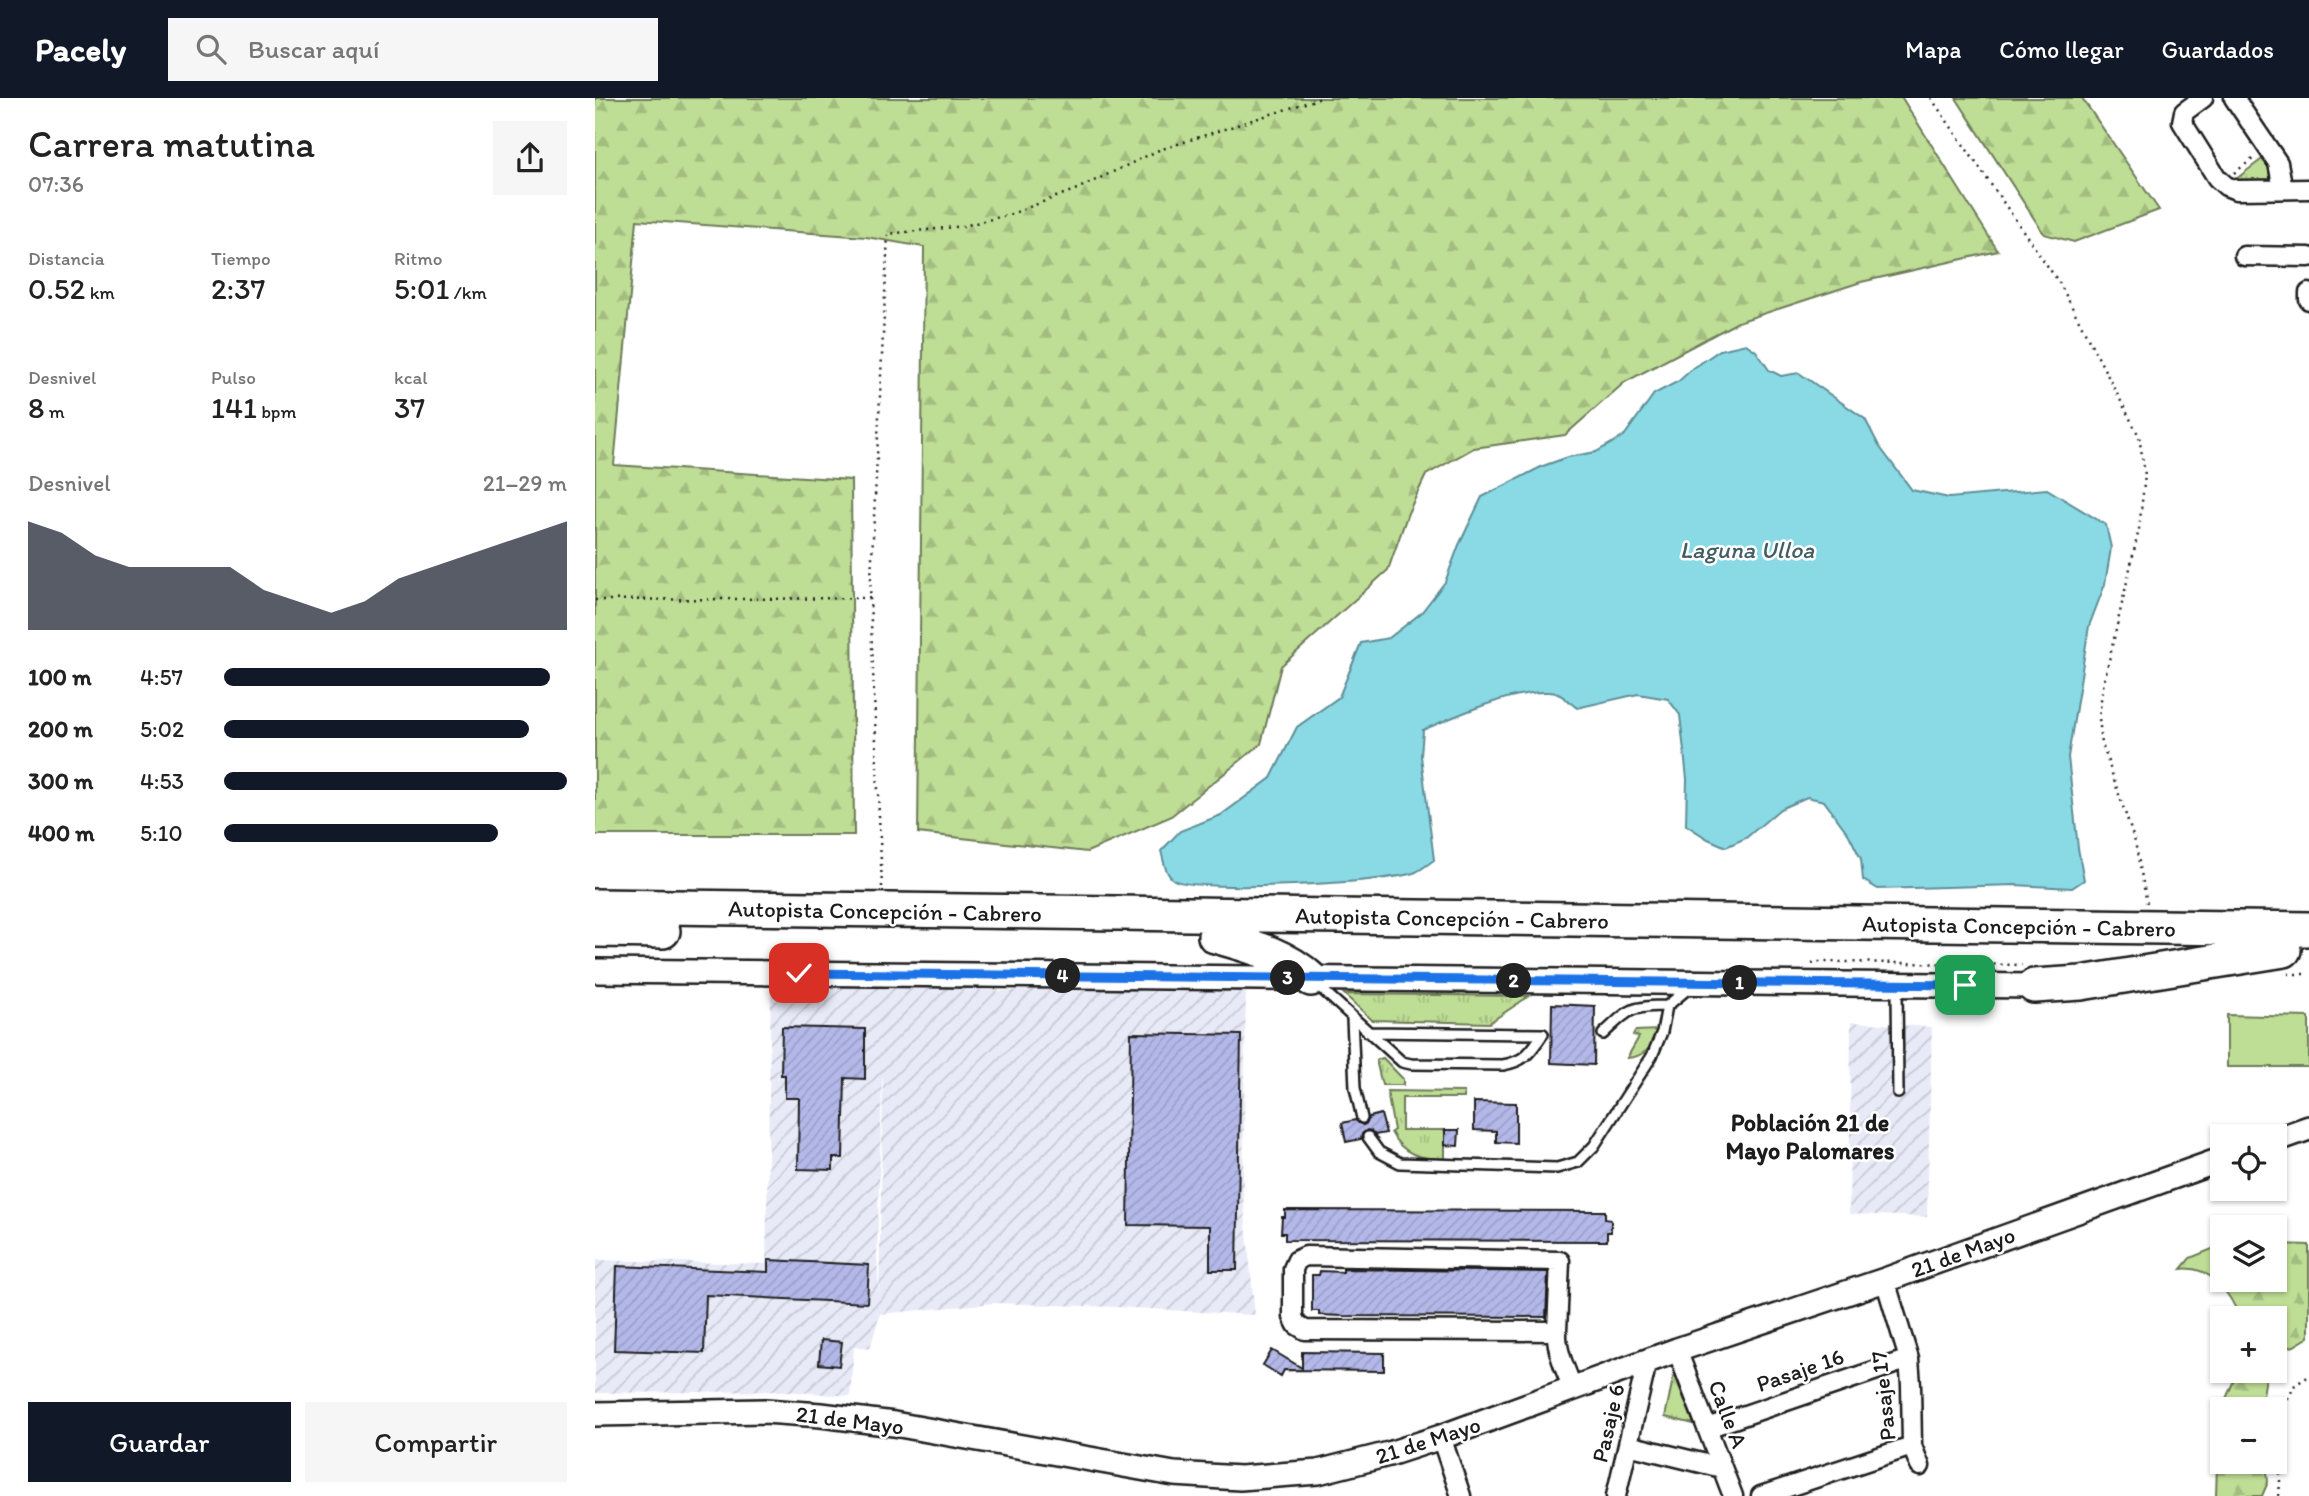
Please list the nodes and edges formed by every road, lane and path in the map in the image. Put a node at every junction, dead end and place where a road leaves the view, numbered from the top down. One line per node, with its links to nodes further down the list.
1 (1321, 98): 13 (path)
2 (1931, 98): 17 (path)
3 (2203, 98): 6 (street)
4 (2234, 98): 5 (street)
5 (2267, 148): 6 (path); 7 (street)
6 (2221, 183): 7 (street)
7 (2284, 189): 8 (street)
8 (2309, 189)
9 (2244, 256): 10 (street)
10 (2309, 257)
11 (2309, 293): 12 (street)
12 (2309, 300)
13 (870, 598): 14 (path); 16 (path)
14 (595, 600)
15 (595, 906): 16 (highway, Autopista Concepción - Cabrero)
16 (883, 911): 17 (highway, Autopista Concepción - Cabrero)
17 (2152, 927): 20 (highway, Autopista Concepción - Cabrero)
18 (595, 930): 19 (highway, Autopista Concepción - Cabrero)
19 (1215, 936): 20 (highway, Autopista Concepción - Cabrero); 22 (highway)
20 (2301, 942): 25 (highway)
21 (595, 971): 22 (street)
22 (1311, 979): 23 (street); 27 (lane)
23 (1695, 983): 24 (street); 26 (lane)
24 (1897, 985): 25 (street); 30 (lane)
25 (2034, 986)
26 (1667, 1006): 29 (lane); 34 (lane)
27 (1352, 1018): 28 (lane); 31 (lane)
28 (1368, 1032): 28 (lane)
29 (1603, 1034)
30 (1898, 1093)
31 (1361, 1118)
32 (2309, 1128): 33 (street)
33 (2287, 1136)
34 (1368, 1137)
35 (2210, 1164): 36 (street, 21 de Mayo)
36 (1885, 1280): 38 (street, 21 de Mayo); 39 (street, Pasaje 17)
37 (1557, 1331): 37 (street); 42 (street)
38 (1677, 1350): 40 (street, 21 de Mayo); 44 (street, Calle A)
39 (1909, 1359): 44 (street, Pasaje 16); 47 (street, Pasaje 17)
40 (1647, 1362): 42 (street, 21 de Mayo); 46 (street, Pasaje 6)
41 (2309, 1376): 54 (path)
42 (1573, 1390): 45 (street, 21 de Mayo)
43 (595, 1414): 45 (street, 21 de Mayo)
44 (1707, 1428): 49 (street, Calle A)
45 (1441, 1437): 50 (street)
46 (1628, 1445): 49 (street); 51 (street, Pasaje 6)
47 (1912, 1446): 48 (street, Pasaje 17); 53 (street)
48 (1920, 1466)
49 (1723, 1468): 52 (street, Calle A)
50 (1461, 1496)
51 (1616, 1496)
52 (1733, 1496)
53 (1761, 1496)
54 (2279, 1496)

